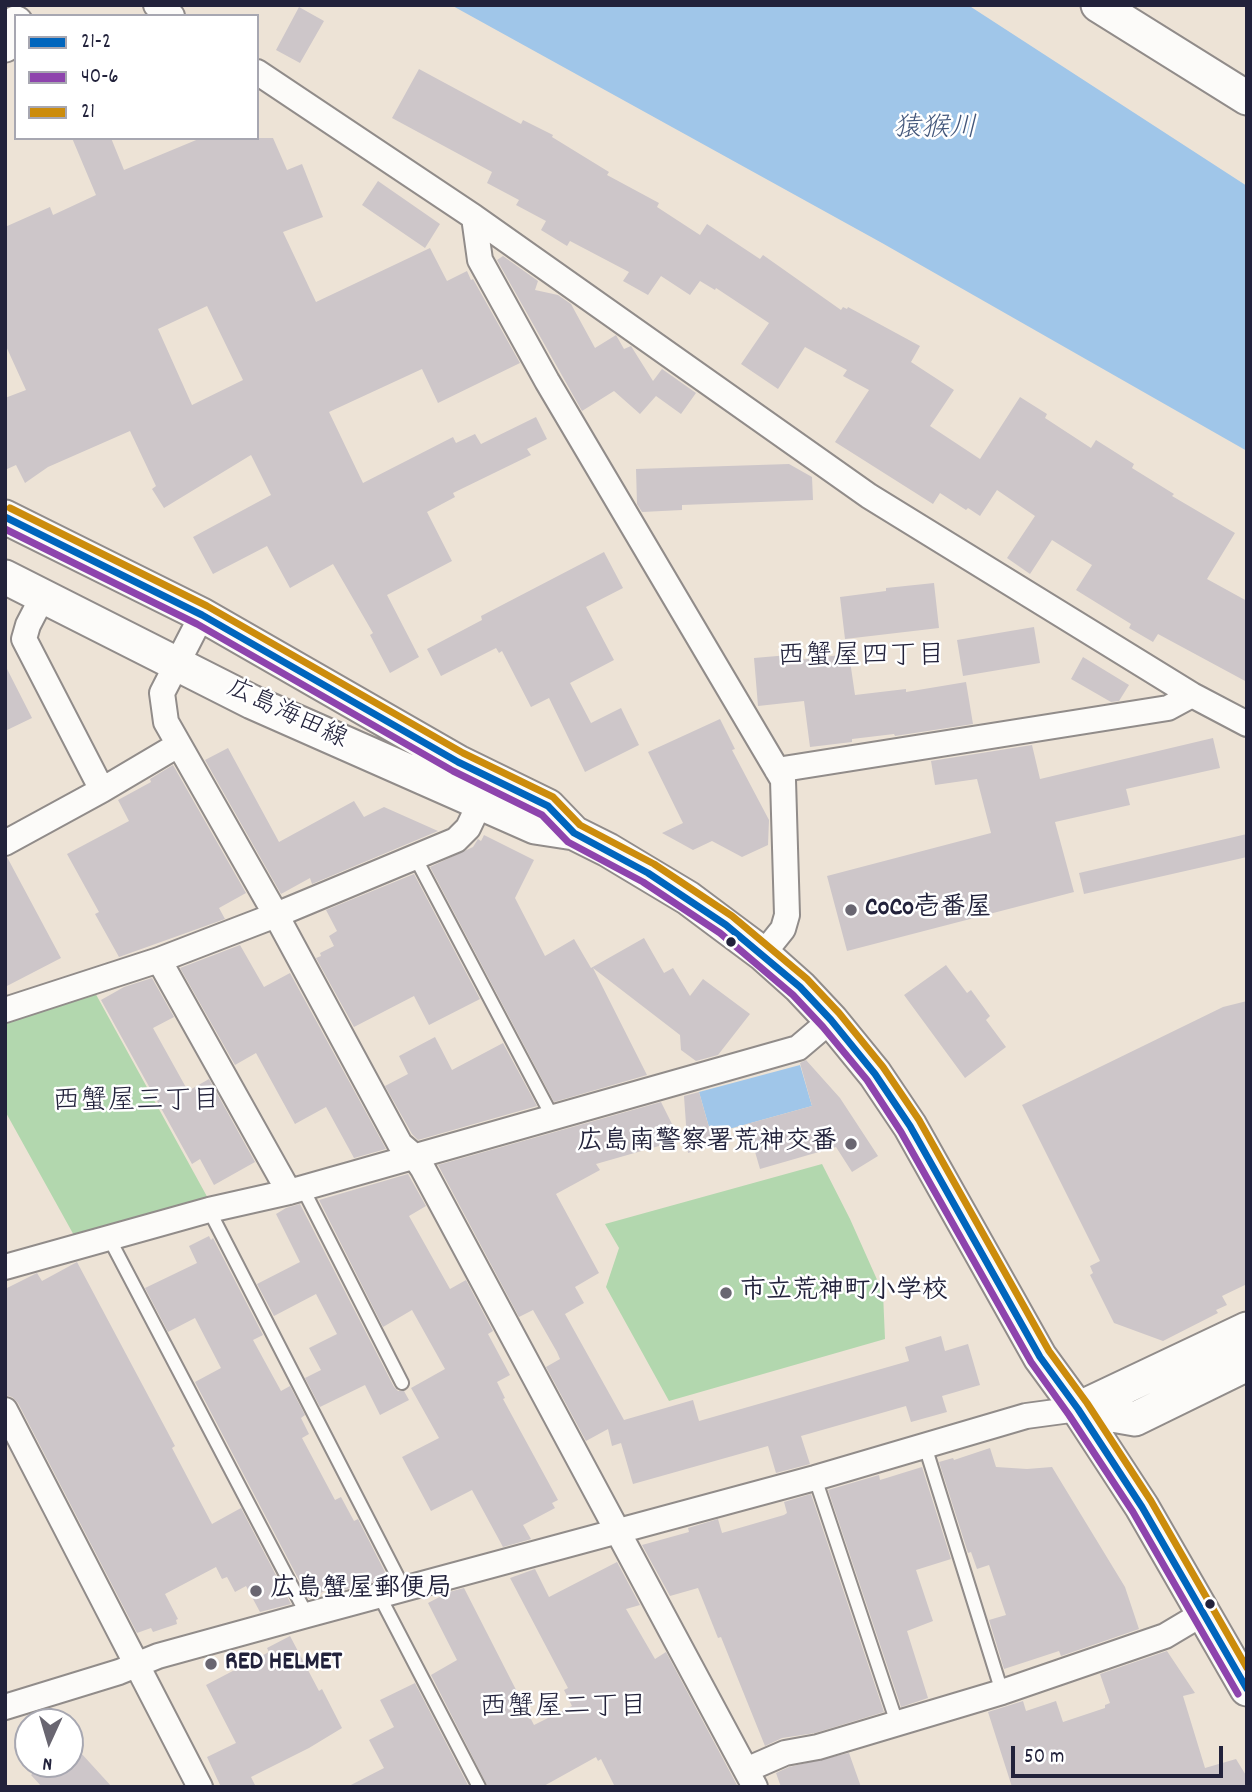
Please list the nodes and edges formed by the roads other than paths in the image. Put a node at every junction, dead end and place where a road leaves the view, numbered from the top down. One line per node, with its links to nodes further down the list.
1 (1099, 6): 5 (main road)
2 (14, 27): 3 (main road)
3 (5, 44)
4 (259, 73): 6 (street)
5 (1247, 97)
6 (474, 217): 12 (street); 15 (street)
7 (5, 517): 10 (main road, 広島海田線)
8 (5, 578): 9 (main road, 広島海田線)
9 (43, 596): 11 (main road, 広島海田線); 16 (street)
10 (202, 615): 11 (street); 17 (main road, 広島海田線)
11 (177, 664): 14 (street); 17 (main road, 広島海田線)
12 (1192, 695): 13 (street); 15 (street)
13 (1247, 724)
14 (178, 745): 16 (street); 20 (street)
15 (777, 769): 21 (street)
16 (102, 790): 18 (street)
17 (485, 791): 19 (street); 21 (main road, 広島海田線)
18 (5, 843)
19 (415, 858): 20 (street); 25 (lane)
20 (276, 915): 22 (street); 26 (street)
21 (762, 954): 24 (main road, 広島海田線)
22 (159, 960): 23 (street); 27 (street)
23 (5, 1010)
24 (831, 1020): 25 (street); 34 (main road, 広島海田線)
25 (552, 1116): 26 (street)
26 (414, 1156): 27 (street); 38 (street)
27 (295, 1189): 28 (street); 33 (lane)
28 (209, 1210): 29 (street); 39 (lane)
29 (109, 1238): 30 (street); 42 (lane)
30 (5, 1267)
31 (1247, 1329): 34 (main road)
32 (1247, 1364): 34 (main road)
33 (402, 1383)
34 (1078, 1409): 36 (street); 41 (main road, 広島海田線)
35 (5, 1410): 43 (street)
36 (925, 1446): 37 (street); 45 (lane)
37 (815, 1478): 38 (street); 47 (lane)
38 (617, 1531): 39 (street); 48 (street)
39 (404, 1589): 40 (street)
40 (379, 1595): 42 (street); 50 (lane)
41 (1202, 1614): 44 (main road, 広島海田線); 45 (street)
42 (307, 1615): 43 (street)
43 (137, 1665): 46 (street); 49 (street)
44 (1247, 1689)
45 (1002, 1692): 47 (street)
46 (5, 1707)
47 (897, 1723): 48 (street)
48 (751, 1779)
49 (200, 1787)
50 (479, 1787)

